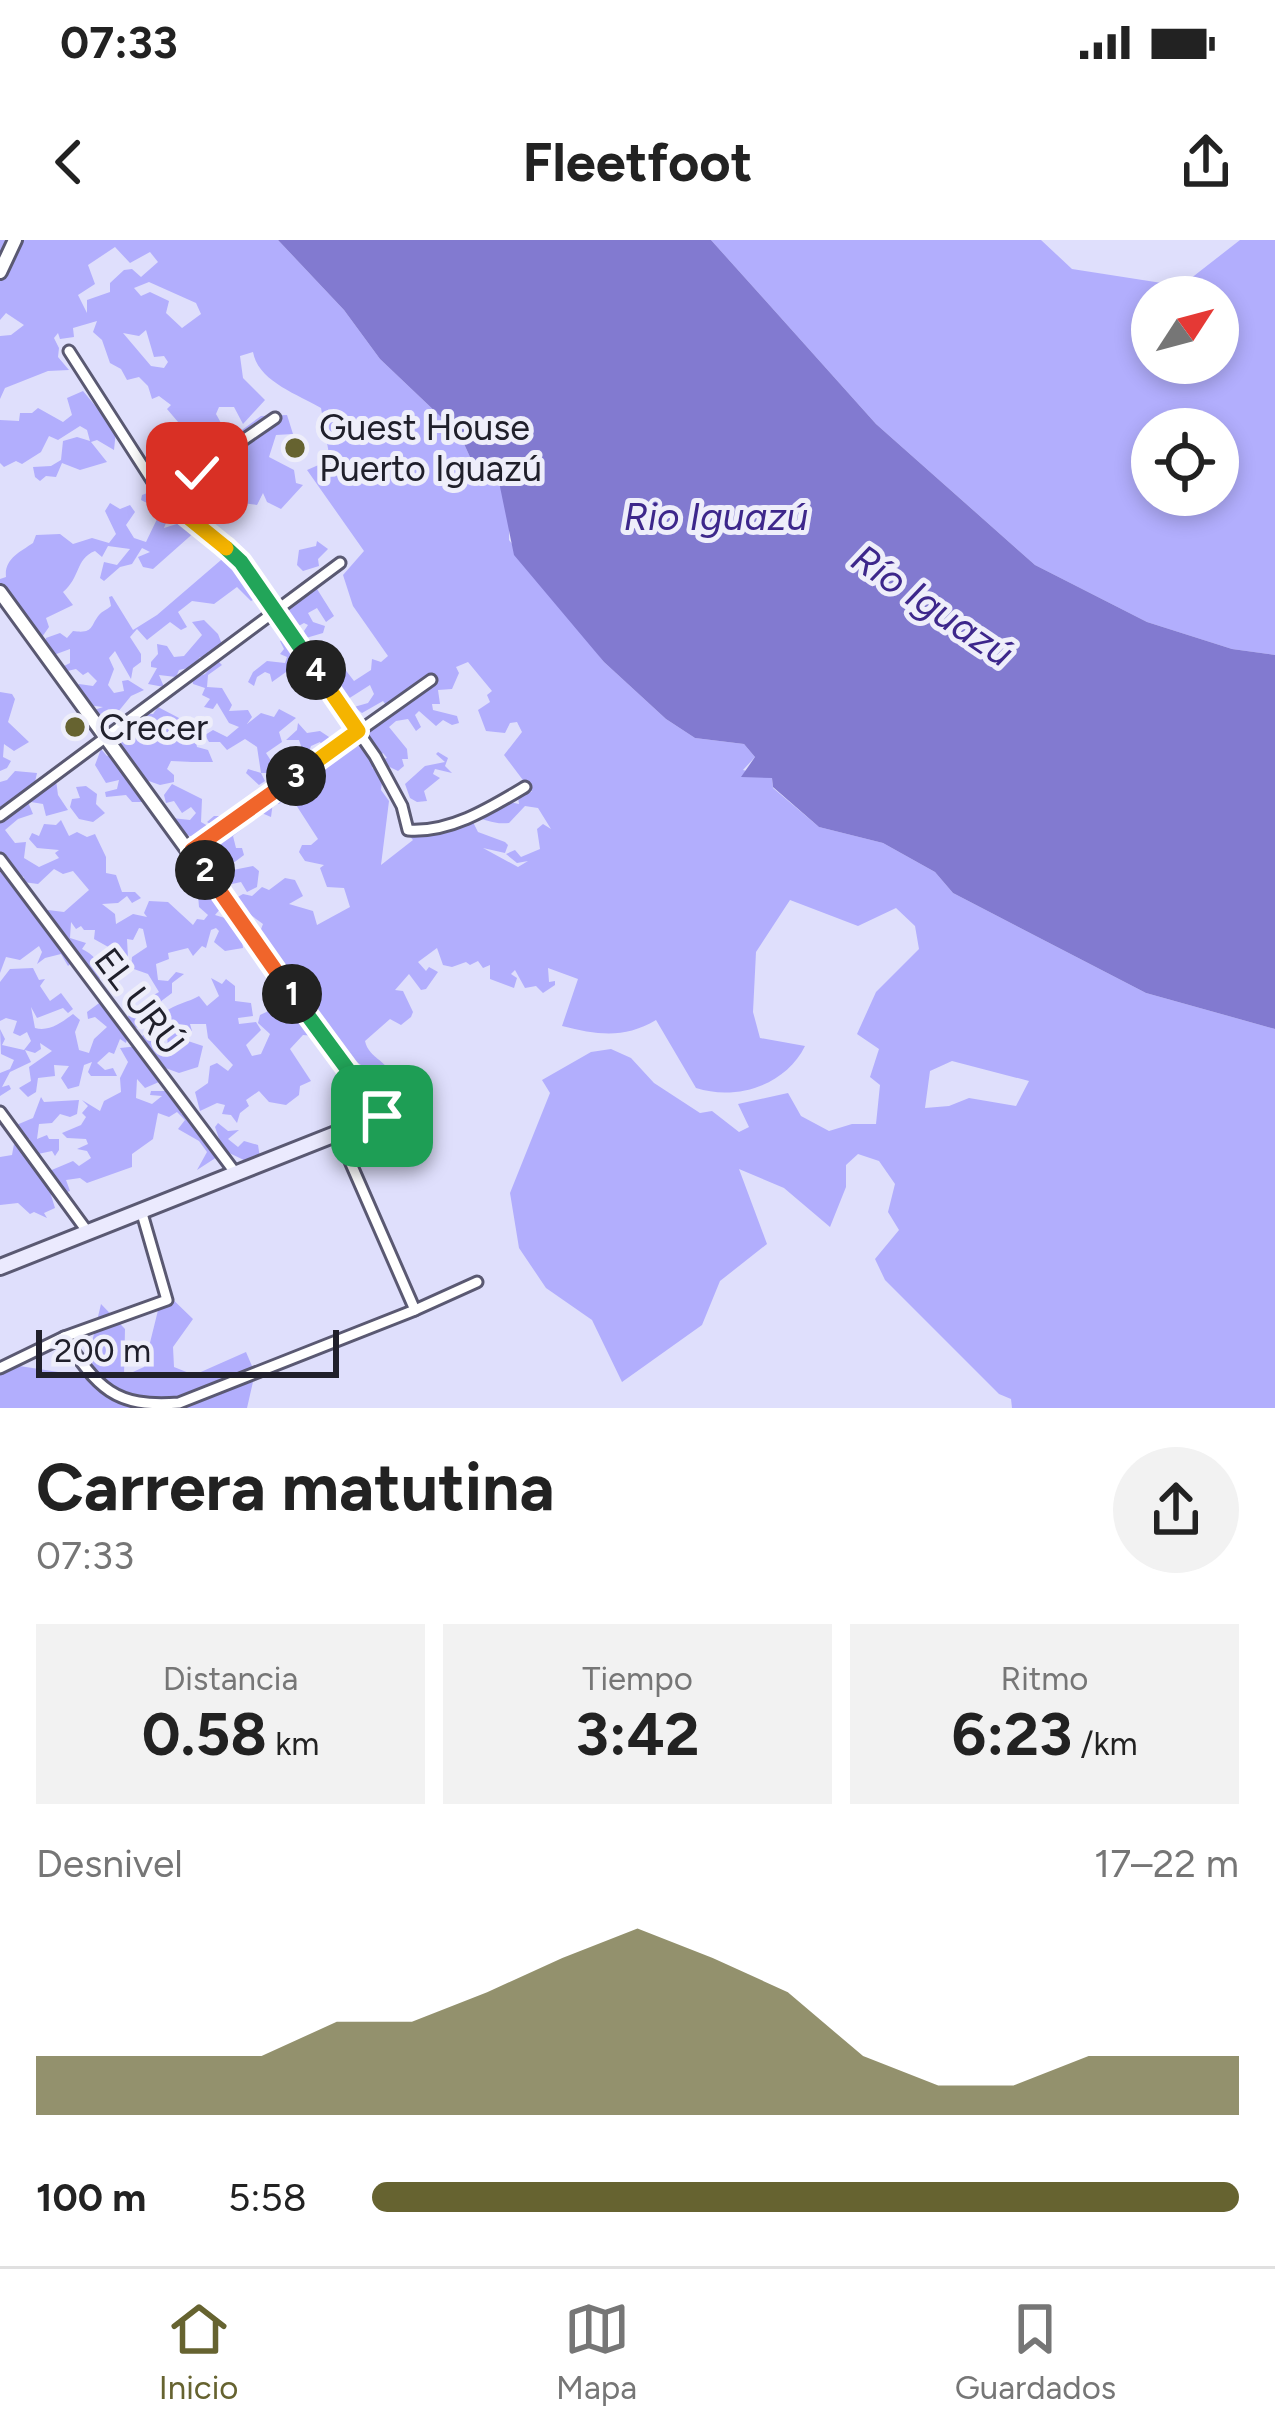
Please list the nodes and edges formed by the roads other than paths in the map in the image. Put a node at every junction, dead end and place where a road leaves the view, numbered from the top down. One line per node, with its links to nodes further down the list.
1 (8, 245): 2 (street)
2 (0, 272)
3 (69, 351): 5 (street)
4 (275, 418): 5 (street)
5 (162, 496): 8 (street)
6 (340, 563): 8 (street)
7 (0, 592): 11 (street)
8 (274, 612): 10 (street); 11 (street)
9 (431, 680): 10 (street)
10 (358, 731): 12 (street); 14 (street)
11 (106, 736): 13 (street); 14 (street)
12 (525, 787)
13 (0, 816)
14 (192, 850): 17 (street)
15 (0, 859): 19 (street, EL URÚ)
16 (0, 1112): 21 (street)
17 (382, 1116): 18 (main road)
18 (338, 1134): 19 (main road); 24 (street)
19 (237, 1175): 20 (main road)
20 (141, 1210): 21 (main road); 25 (street)
21 (87, 1231): 22 (main road)
22 (0, 1267)
23 (477, 1282): 24 (street)
24 (415, 1310): 25 (street)
25 (64, 1337): 26 (street)
26 (0, 1368)

